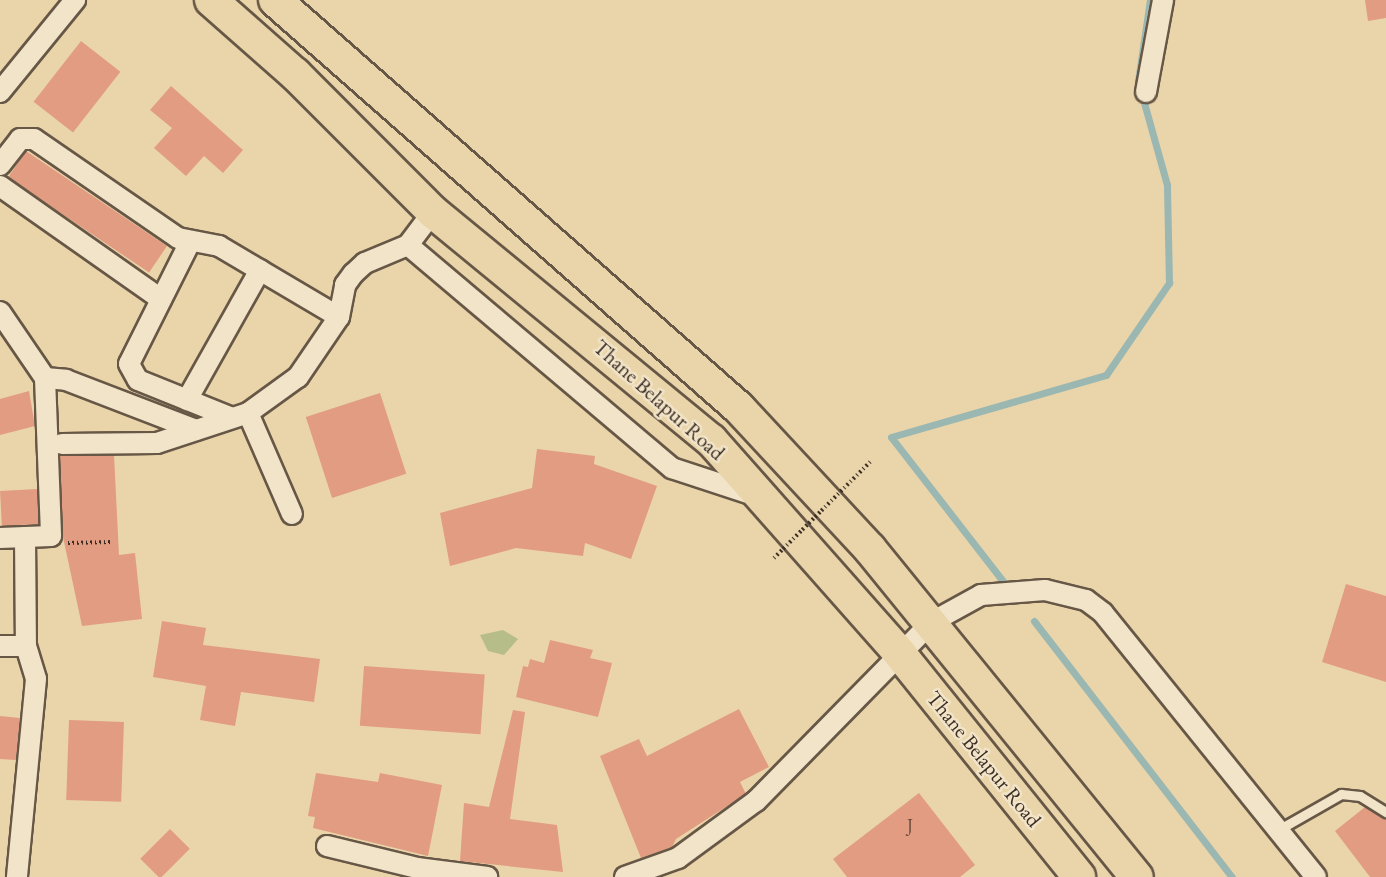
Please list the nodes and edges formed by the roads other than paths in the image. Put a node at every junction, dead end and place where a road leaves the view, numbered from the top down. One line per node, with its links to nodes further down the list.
1 (75, 0): 5 (street)
2 (211, 0): 9 (main road, Thane Belapur Road)
3 (275, 0): 25 (main road)
4 (1163, 0): 6 (street)
5 (0, 92)
6 (1146, 92)
7 (1, 162): 10 (street)
8 (0, 186): 13 (street)
9 (433, 212): 11 (street); 21 (main road, Thane Belapur Road)
10 (190, 242): 12 (street); 13 (street)
11 (408, 245): 15 (street); 21 (street)
12 (260, 270): 15 (street); 17 (street)
13 (161, 299): 17 (street)
14 (0, 312): 16 (street)
15 (339, 317): 18 (street)
16 (45, 378): 19 (street); 23 (street)
17 (187, 400): 18 (street)
18 (240, 416): 19 (street); 22 (street)
19 (196, 430): 20 (street)
20 (62, 444)
21 (757, 496): 28 (main road, Thane Belapur Road)
22 (292, 514)
23 (25, 537): 24 (street); 27 (street)
24 (0, 538)
25 (932, 622): 28 (street); 30 (street); 36 (main road)
26 (0, 646): 27 (street)
27 (26, 646): 32 (street)
28 (900, 654): 34 (street); 35 (main road, Thane Belapur Road)
29 (1386, 812): 30 (lane)
30 (1278, 830): 37 (street)
31 (327, 846): 33 (street)
32 (17, 877)
33 (487, 877)
34 (625, 877)
35 (1080, 877)
36 (1137, 877)
37 (1316, 877)

